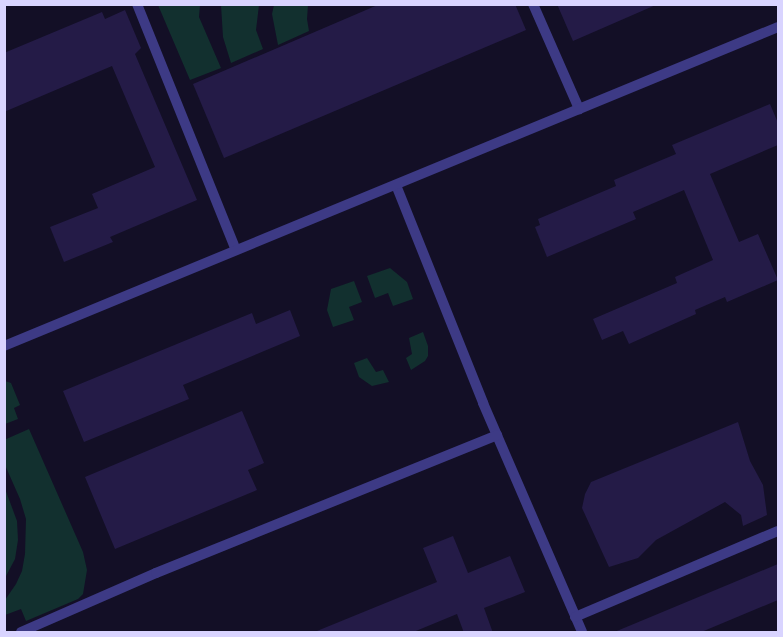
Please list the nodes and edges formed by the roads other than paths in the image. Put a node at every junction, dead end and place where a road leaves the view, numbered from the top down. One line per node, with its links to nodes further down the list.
1 (137, 4): 6 (lane)
2 (533, 4): 4 (lane)
3 (778, 27): 4 (lane)
4 (579, 109): 5 (lane)
5 (396, 184): 6 (lane); 8 (lane)
6 (236, 250): 7 (lane)
7 (4, 346)
8 (497, 435): 10 (lane); 11 (lane)
9 (778, 531): 10 (lane)
10 (575, 617): 12 (lane)
11 (21, 633)
12 (582, 633)

